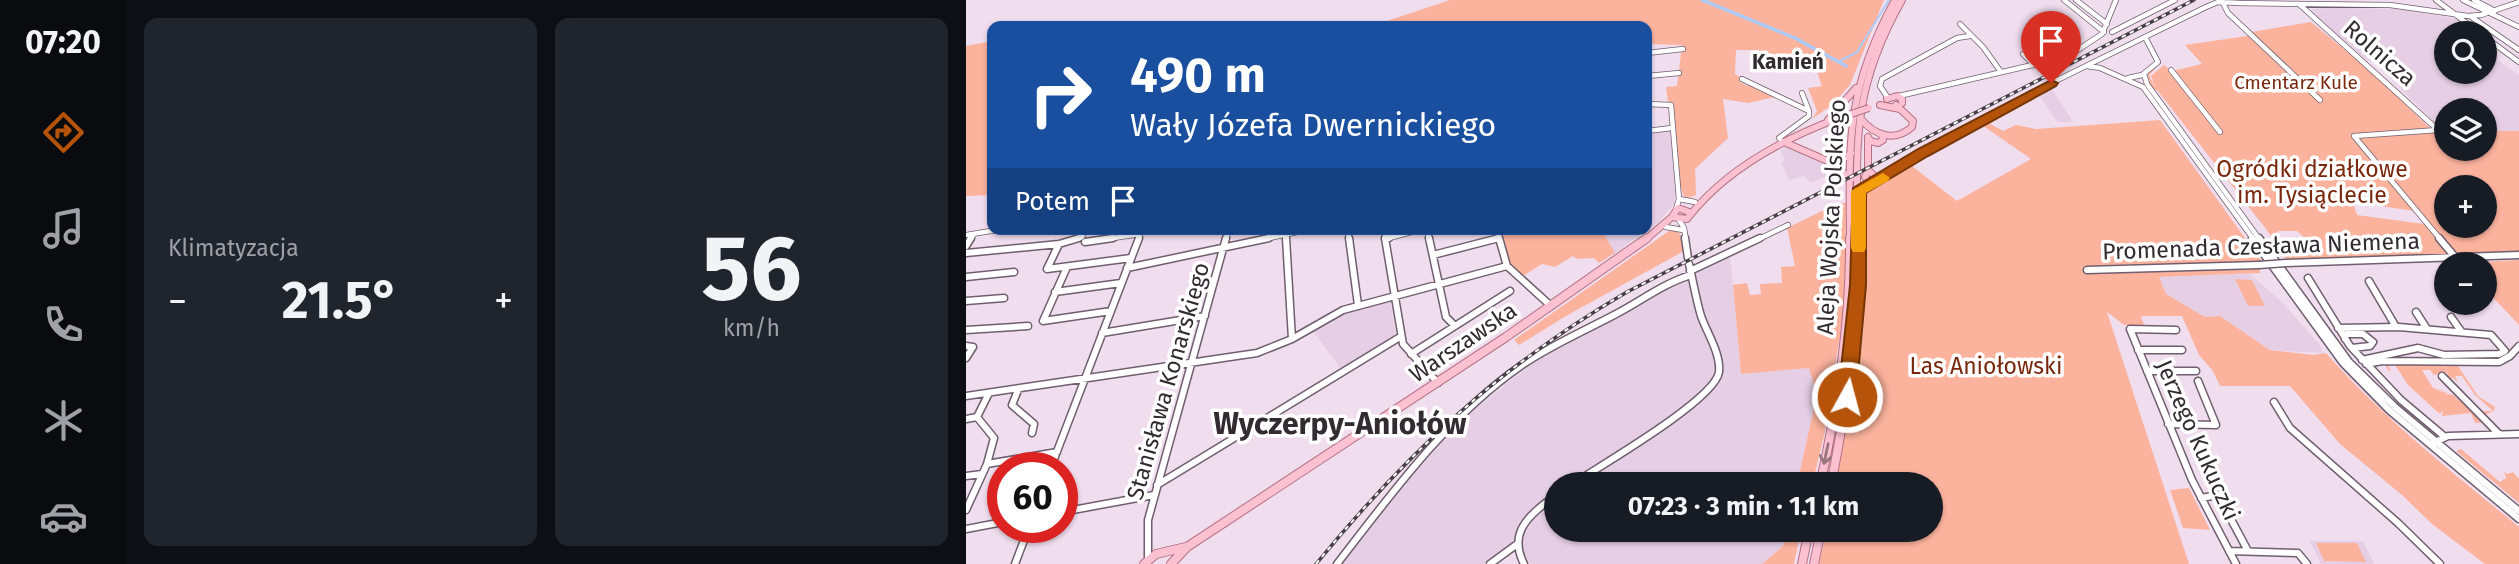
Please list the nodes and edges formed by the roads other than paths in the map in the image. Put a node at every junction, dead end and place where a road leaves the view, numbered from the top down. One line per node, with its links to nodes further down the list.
1 (1895, 0): 49 (main road, Aleja Wojska Polskiego)
2 (1902, 0): 56 (main road, Aleja Wojska Polskiego)
3 (2063, 0): 25 (street)
4 (2076, 0): 23 (street)
5 (2116, 0): 23 (street)
6 (2175, 0): 26 (street)
7 (2396, 0): 15 (street)
8 (2436, 0): 16 (street)
9 (2463, 0): 18 (street)
10 (2474, 0): 17 (street)
11 (2224, 1): 13 (street); 14 (street); 52 (street)
12 (2517, 1): 17 (street)
13 (2212, 4): 28 (street)
14 (2303, 6): 15 (street); 101 (street, Rolnicza)
15 (2402, 6): 16 (street)
16 (2446, 11): 19 (street)
17 (2495, 11): 18 (street)
18 (2489, 13): 20 (street); 24 (street)
19 (2456, 15): 20 (street); 21 (street)
20 (2470, 16): 33 (street)
21 (2464, 21)
22 (1960, 24): 27 (street)
23 (2107, 24): 25 (street)
24 (2519, 27)
25 (2104, 32): 39 (street, Warszawska)
26 (2112, 32)
27 (1970, 36): 43 (street); 51 (street)
28 (2145, 37): 29 (street); 30 (street)
29 (2134, 42): 30 (street); 37 (street)
30 (2148, 46): 45 (street)
31 (2497, 46): 35 (street)
32 (1683, 49): 34 (street)
33 (2519, 51): 35 (street)
34 (1652, 52)
35 (2506, 53): 38 (street)
36 (2023, 54): 39 (street)
37 (2098, 61): 40 (street); 41 (street)
38 (2519, 62)
39 (2034, 65): 43 (street, Warszawska)
40 (2087, 66): 41 (street); 69 (street)
41 (2100, 68): 47 (street)
42 (2171, 70): 60 (street)
43 (2001, 72): 51 (street, Warszawska)
44 (1679, 73): 46 (street)
45 (2144, 74): 47 (street); 146 (street)
46 (1652, 76)
47 (2125, 78): 170 (street)
48 (1742, 79): 55 (street)
49 (1857, 87): 57 (main road); 67 (main road, Aleja Wojska Polskiego)
50 (1802, 93): 55 (street)
51 (1894, 100): 54 (main road); 54 (main road, Warszawska); 63 (main road)
52 (2320, 100)
53 (1652, 104): 58 (street)
54 (1875, 106): 57 (main road, Warszawska, bridge)
55 (1809, 111): 64 (street, Warszawska)
56 (1860, 118): 61 (main road); 71 (main road, Aleja Wojska Polskiego)
57 (1827, 121): 62 (main road, Warszawska)
58 (1672, 128): 59 (street); 73 (street)
59 (1652, 130)
60 (2220, 132)
61 (1874, 133): 63 (main road); 65 (main road)
62 (1794, 136): 64 (main road, Warszawska); 66 (main road)
63 (1883, 137): 65 (main road)
64 (1784, 142): 66 (main road); 72 (main road, Warszawska)
65 (1871, 143): 69 (main road)
66 (1793, 146): 68 (main road)
67 (1851, 153): 68 (main road); 70 (main road, Aleja Wojska Polskiego)
68 (1830, 162): 70 (main road)
69 (1873, 176): 71 (main road)
70 (1851, 179): 174 (main road, Aleja Wojska Polskiego, one-way to 174)
71 (1858, 191): 175 (main road, Aleja Wojska Polskiego)
72 (1707, 195): 74 (main road, Warszawska); 75 (main road, Warszawska)
73 (1680, 199): 74 (street); 75 (street)
74 (1695, 202): 75 (main road, Warszawska)
75 (1681, 214): 77 (main road, Warszawska); 78 (street); 81 (main road, Warszawska)
76 (1788, 225): 111 (street)
77 (1666, 227): 78 (street); 81 (main road, Warszawska)
78 (1684, 229): 111 (street)
79 (987, 232): 80 (street)
80 (974, 234): 82 (street); 99 (street)
81 (1653, 234)
82 (966, 235)
83 (1082, 235): 98 (street)
84 (1124, 235): 97 (street)
85 (1140, 235): 106 (street)
86 (1227, 235): 100 (street, Stanisława Konarskiego)
87 (1276, 235): 100 (street)
88 (1286, 235): 141 (street)
89 (1349, 235): 125 (street)
90 (1385, 235): 96 (street)
91 (1401, 235): 96 (street)
92 (1427, 235): 103 (street)
93 (1498, 235): 95 (street)
94 (1652, 235): 126 (main road, Warszawska)
95 (1499, 238): 103 (street); 109 (street)
96 (1385, 239): 122 (street)
97 (1085, 242)
98 (1059, 244): 102 (street); 110 (street)
99 (966, 246)
100 (1223, 250): 112 (street); 129 (street, Stanisława Konarskiego)
101 (2451, 252)
102 (966, 253)
103 (1433, 255): 119 (street)
104 (2519, 255): 105 (street, Promenada Czesława Niemena)
105 (2497, 256)
106 (1131, 258): 110 (street); 112 (street)
107 (2434, 258): 108 (street, Promenada Czesława Niemena, bridge)
108 (2259, 265): 113 (street, Promenada Czesława Niemena)
109 (1507, 266): 119 (street); 126 (street)
110 (1067, 267): 121 (street)
111 (1690, 267): 173 (street); 200 (street)
112 (1127, 268): 118 (street)
113 (2087, 270)
114 (1014, 272): 115 (street)
115 (966, 277)
116 (2308, 278): 134 (street)
117 (2369, 281): 133 (street)
118 (1121, 283): 121 (street); 127 (street)
119 (1438, 284): 122 (street); 132 (street)
120 (1510, 291): 132 (street)
121 (1055, 292): 127 (street)
122 (1393, 296): 125 (street); 140 (street)
123 (1004, 298): 124 (street)
124 (966, 301)
125 (1357, 305): 141 (street)
126 (1551, 306): 158 (main road, Warszawska)
127 (1111, 311): 139 (street)
128 (2416, 312): 135 (street)
129 (1205, 316): 139 (street); 152 (street, Stanisława Konarskiego)
130 (2451, 317): 138 (street)
131 (1028, 326): 136 (street)
132 (1455, 326): 149 (street)
133 (2396, 327): 134 (street); 135 (street)
134 (2338, 328): 142 (street)
135 (2427, 329): 138 (street)
136 (966, 330)
137 (2176, 330): 147 (street, Jerzego Kukuczki)
138 (2461, 331): 151 (street)
139 (1102, 333): 156 (street)
140 (1400, 337): 149 (street); 178 (street)
141 (1292, 339): 152 (street)
142 (2345, 339): 145 (street); 145 (street)
143 (966, 346): 150 (street)
144 (2519, 346): 151 (street)
145 (2351, 347): 146 (street); 151 (street)
146 (2338, 348): 170 (street)
147 (2138, 349): 148 (street); 153 (street, Jerzego Kukuczki)
148 (2182, 350)
149 (1411, 354): 158 (street)
150 (966, 358)
151 (2364, 362): 169 (street)
152 (1192, 363): 156 (street); 178 (street, Stanisława Konarskiego)
153 (2147, 370): 154 (street); 165 (street, Jerzego Kukuczki)
154 (2196, 371)
155 (2442, 376): 167 (street)
156 (1085, 380): 159 (street); 171 (street)
157 (2198, 381): 165 (street)
158 (1438, 383): 193 (main road, Warszawska)
159 (1018, 390): 160 (street); 166 (street)
160 (988, 395): 161 (street); 163 (street)
161 (966, 396)
162 (2274, 402): 207 (street)
163 (977, 417): 164 (street); 172 (street)
164 (966, 419)
165 (2168, 424): 180 (street, Jerzego Kukuczki)
166 (1032, 433)
167 (2499, 434): 168 (street); 169 (street)
168 (2517, 436)
169 (2445, 437): 170 (street)
170 (2433, 443): 184 (street); 185 (street)
171 (1057, 452)
172 (986, 464): 176 (street)
173 (1591, 472)
174 (1823, 472)
175 (1833, 472)
176 (982, 474): 177 (street); 183 (street)
177 (966, 476)
178 (1157, 485): 179 (street, Stanisława Konarskiego)
179 (1154, 495): 182 (street); 191 (street, Stanisława Konarskiego)
180 (2201, 498): 194 (street, Jerzego Kukuczki); 195 (street)
181 (1544, 506): 192 (street)
182 (1078, 509)
183 (966, 510)
184 (2519, 511)
185 (2519, 519)
186 (987, 525): 187 (street)
187 (966, 529)
188 (1807, 542): 203 (main road)
189 (1819, 542): 204 (main road)
190 (1023, 543): 198 (street)
191 (1148, 544): 196 (street); 197 (street, Stanisława Konarskiego)
192 (1516, 545): 201 (street); 202 (street)
193 (1187, 547): 196 (main road, Warszawska); 199 (main road, Warszawska)
194 (2229, 551): 195 (street); 205 (street, Jerzego Kukuczki)
195 (2248, 551): 206 (street)
196 (1163, 553): 197 (main road, Warszawska); 199 (main road)
197 (1146, 562)
198 (1014, 564)
199 (1171, 564)
200 (1337, 564)
201 (1490, 564)
202 (1524, 564)
203 (1802, 564)
204 (1814, 564)
205 (2236, 564)
206 (2308, 564)
207 (2440, 564)

